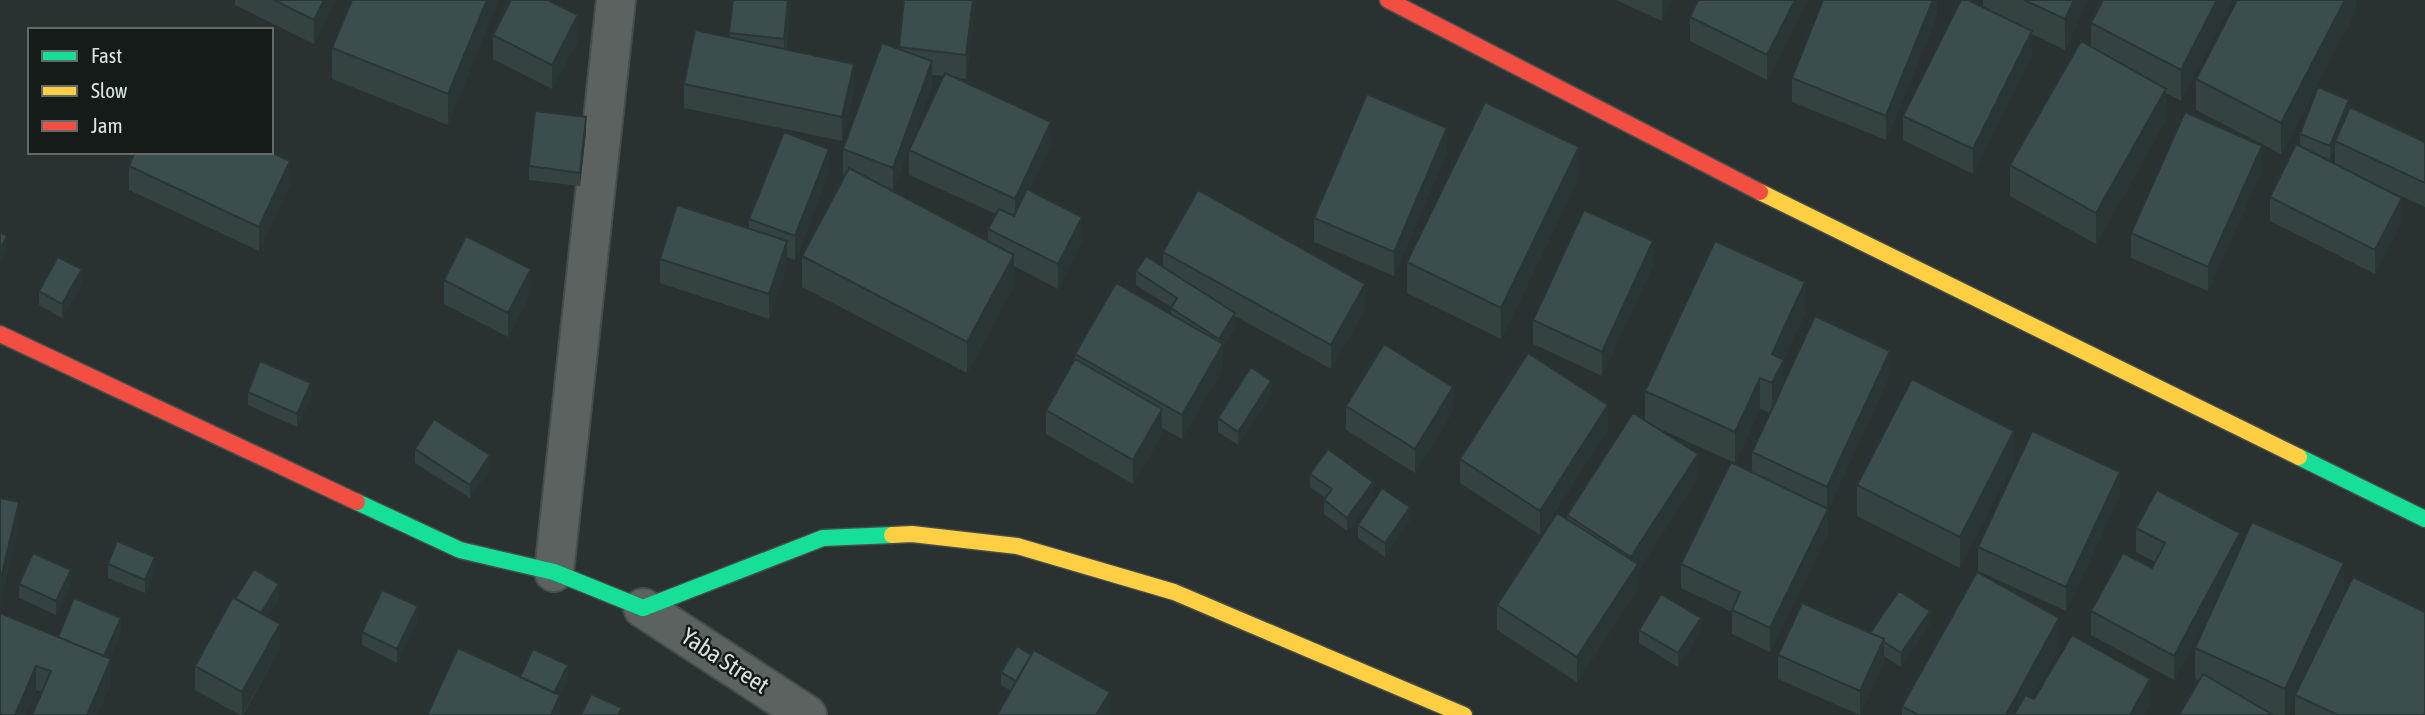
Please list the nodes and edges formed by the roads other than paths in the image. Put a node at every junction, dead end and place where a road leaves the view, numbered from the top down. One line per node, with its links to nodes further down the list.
1 (616, 0): 5 (street)
2 (1388, 0): 4 (street)
3 (0, 334): 5 (street)
4 (2425, 519)
5 (554, 572): 6 (street)
6 (643, 608): 7 (street, Yaba Street); 8 (street)
7 (807, 715)
8 (1464, 715)

